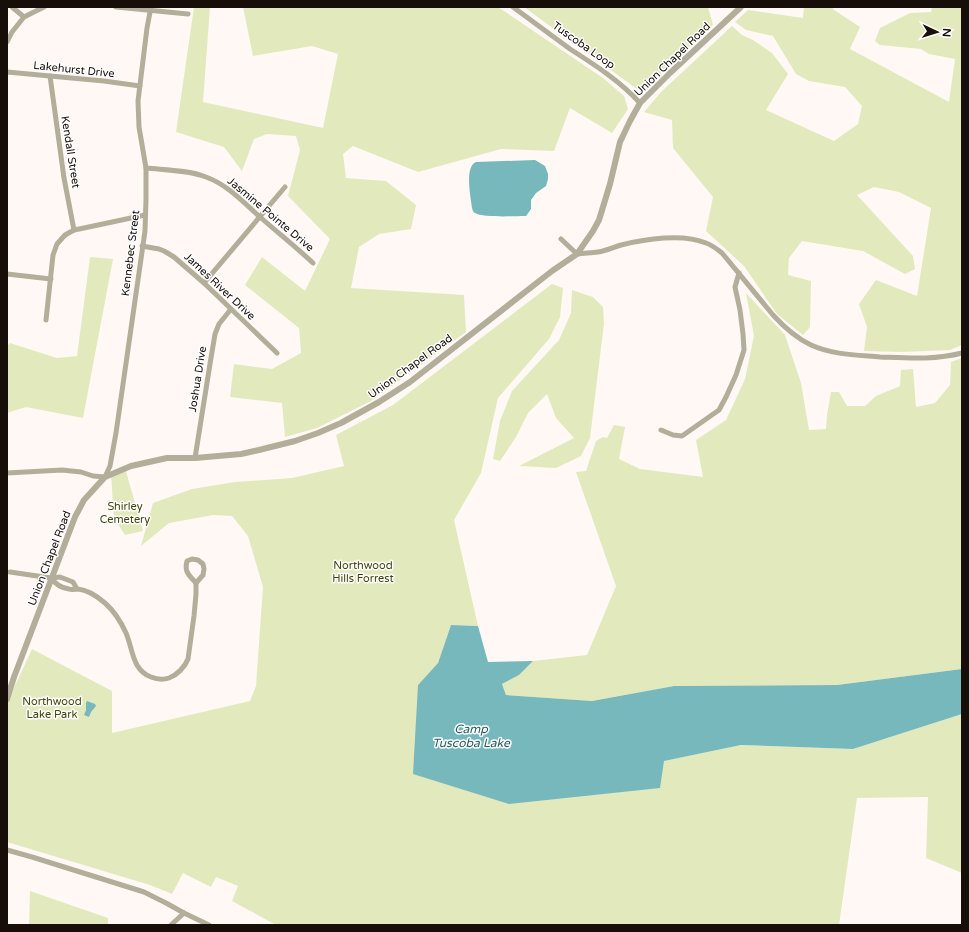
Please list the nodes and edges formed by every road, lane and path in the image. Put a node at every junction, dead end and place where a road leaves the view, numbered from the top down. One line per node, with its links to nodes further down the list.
1 (12, 7): 8 (street)
2 (44, 7): 8 (street)
3 (116, 7): 6 (street)
4 (513, 7): 13 (street, Tuscoba Loop)
5 (741, 7): 13 (street, Union Chapel Road)
6 (151, 9): 7 (street); 12 (street, Kennebec Street)
7 (188, 14)
8 (24, 16): 9 (street)
9 (7, 42)
10 (7, 72): 11 (street, Lakehurst Drive)
11 (50, 76): 12 (street, Lakehurst Drive); 18 (street, Kendall Street)
12 (140, 86): 14 (street, Kennebec Street)
13 (640, 103): 21 (street, Union Chapel Road)
14 (146, 168): 16 (street, Kennebec Street); 17 (street, Jasmine Pointe Drive)
15 (285, 187): 17 (street)
16 (145, 215): 18 (street); 20 (street, Kennebec Street)
17 (260, 217): 22 (street, Jasmine Pointe Drive); 26 (street)
18 (74, 230): 25 (street)
19 (562, 239): 21 (street)
20 (142, 246): 26 (street, James River Drive); 34 (street, Kennebec Street)
21 (577, 254): 23 (street); 32 (street, Union Chapel Road)
22 (313, 263)
23 (739, 273): 30 (street); 31 (street)
24 (7, 274): 25 (street)
25 (51, 279): 28 (street)
26 (204, 283): 27 (street, James River Drive)
27 (231, 309): 29 (street, James River Drive); 32 (street, Joshua Drive)
28 (46, 320)
29 (277, 353)
30 (962, 353)
31 (661, 430)
32 (195, 458): 34 (street, Union Chapel Road)
33 (7, 473): 34 (street)
34 (105, 477): 36 (street, Union Chapel Road)
35 (8, 571): 36 (street)
36 (51, 578): 37 (street); 39 (street, Union Chapel Road)
37 (196, 583): 37 (street)
38 (7, 675): 39 (street)
39 (14, 677): 40 (street, Union Chapel Road)
40 (7, 699)
41 (7, 850): 42 (street)
42 (184, 913): 43 (street); 44 (street)
43 (171, 925)
44 (209, 925)

